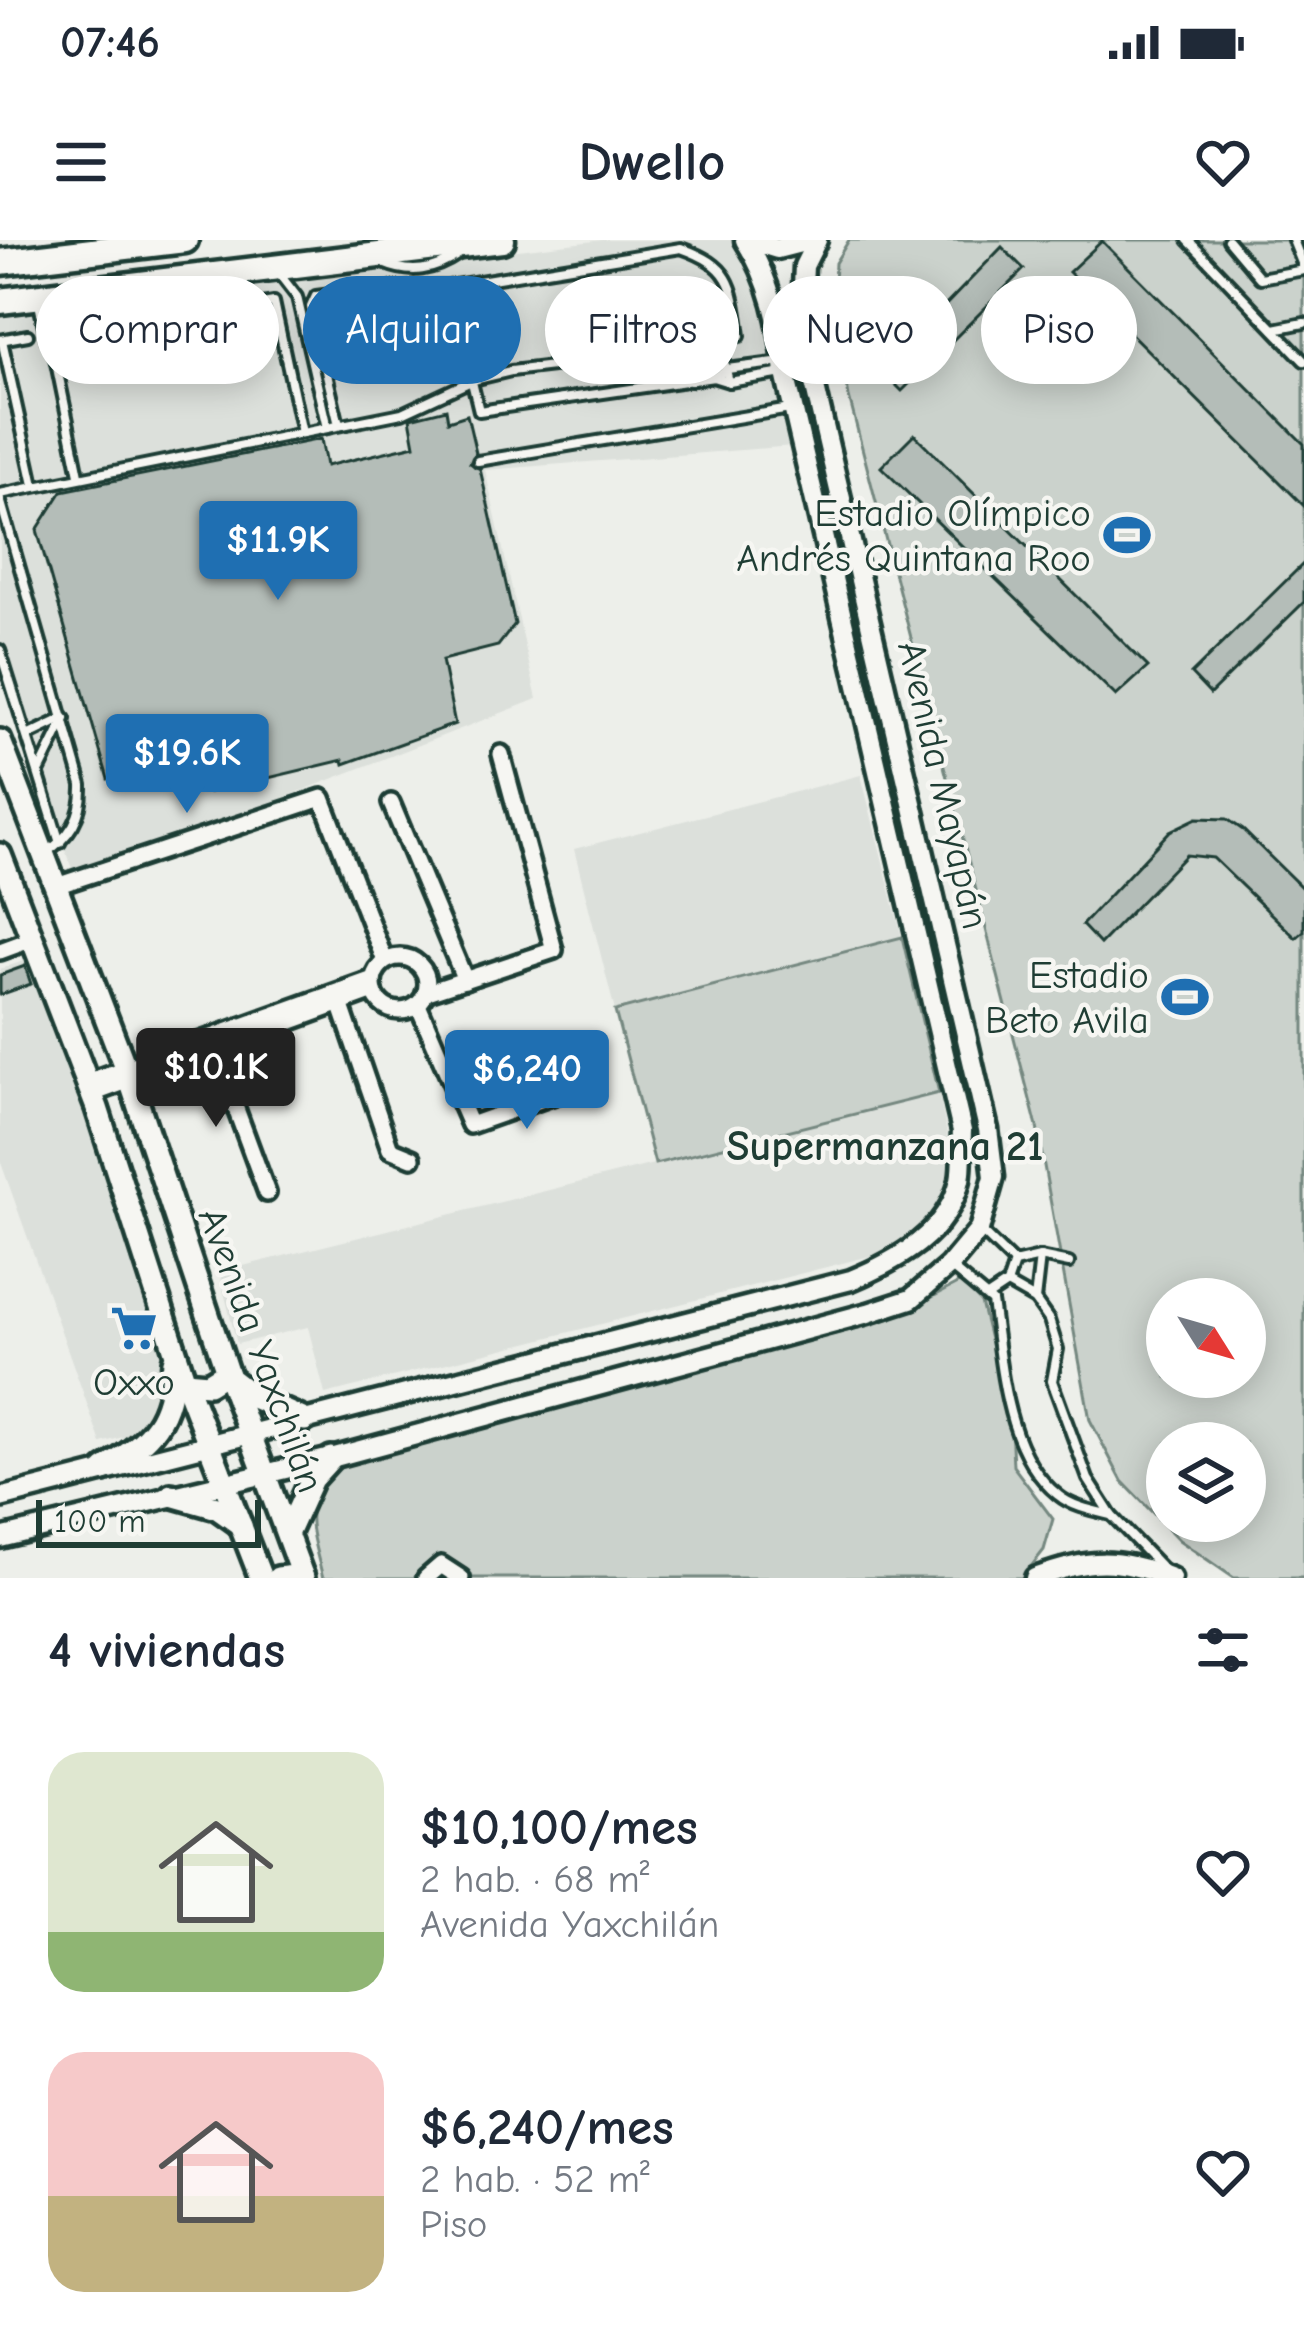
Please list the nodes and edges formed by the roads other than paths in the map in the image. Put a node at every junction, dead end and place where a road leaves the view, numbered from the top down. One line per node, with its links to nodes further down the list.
1 (185, 240): 8 (main road)
2 (502, 240): 9 (main road)
3 (747, 240): 4 (street); 14 (street, Avenida Mayapán)
4 (814, 240): 15 (street, Avenida Mayapán)
5 (1188, 240): 20 (lane)
6 (1228, 240): 10 (lane)
7 (1293, 240): 10 (lane)
8 (0, 262)
9 (275, 269): 11 (main road); 33 (lane)
10 (1304, 269)
11 (215, 276)
12 (510, 276): 13 (lane)
13 (724, 276)
14 (766, 276)
15 (803, 276)
16 (36, 297): 17 (main road)
17 (0, 301)
18 (1304, 323): 20 (lane)
19 (279, 325): 34 (lane)
20 (1274, 329): 23 (lane)
21 (28, 335): 22 (lane)
22 (1, 340): 37 (lane)
23 (1304, 361)
24 (60, 384): 36 (lane)
25 (329, 384): 32 (lane)
26 (464, 384): 32 (lane)
27 (473, 384): 28 (lane)
28 (666, 384)
29 (788, 384): 31 (street, Avenida Mayapán)
30 (815, 384): 41 (street, Avenida Mayapán)
31 (794, 408): 35 (lane); 42 (street, Avenida Mayapán)
32 (339, 425): 33 (lane)
33 (327, 428): 34 (lane)
34 (302, 433): 36 (lane)
35 (478, 461)
36 (79, 476): 37 (lane)
37 (34, 484): 38 (lane)
38 (0, 496): 40 (lane)
39 (0, 650): 43 (lane)
40 (65, 718): 43 (lane); 46 (lane); 48 (lane)
41 (895, 722): 42 (street); 64 (street, Avenida Mayapán)
42 (868, 728): 73 (street, Avenida Mayapán)
43 (27, 736): 46 (lane)
44 (0, 741): 48 (main road, Avenida Yaxchilán)
45 (501, 754): 54 (street)
46 (40, 771): 48 (lane)
47 (391, 802): 54 (street)
48 (52, 849): 49 (main road); 50 (main road, Avenida Yaxchilán)
49 (2, 862): 51 (main road, Avenida Yaxchilán)
50 (56, 886): 53 (street); 59 (main road, Avenida Yaxchilán)
51 (30, 940): 52 (street); 60 (main road, Avenida Yaxchilán)
52 (0, 951)
53 (385, 961): 55 (street); 56 (street)
54 (465, 980): 56 (street)
55 (374, 985): 56 (street); 57 (street); 59 (street)
56 (422, 999): 61 (street)
57 (340, 1003): 58 (street); 62 (street)
58 (214, 1049): 59 (street); 63 (street)
59 (128, 1074): 60 (street); 74 (main road, Avenida Yaxchilán)
60 (89, 1088): 72 (main road, Avenida Yaxchilán)
61 (566, 1091)
62 (412, 1158)
63 (267, 1193)
64 (980, 1230): 66 (lane); 68 (street, Avenida Mayapán)
65 (1040, 1257): 66 (lane); 67 (lane); 71 (lane)
66 (1014, 1263): 69 (lane)
67 (1069, 1263)
68 (950, 1266): 70 (lane); 76 (street, Avenida Mayapán)
69 (1007, 1284): 70 (lane); 71 (lane)
70 (988, 1296): 87 (lane)
71 (1035, 1300): 87 (lane)
72 (175, 1348): 75 (main road, Avenida Yaxchilán); 82 (main road)
73 (553, 1358): 76 (street); 78 (street, Avenida Mayapán)
74 (228, 1375): 75 (main road); 77 (main road); 79 (main road, Avenida Yaxchilán)
75 (185, 1382): 80 (main road, Avenida Yaxchilán)
76 (564, 1396): 78 (street, Avenida Mayapán)
77 (305, 1420): 78 (street, Avenida Mayapán); 79 (street, Avenida Mayapán)
78 (358, 1427): 81 (street, Avenida Mayapán)
79 (251, 1435): 80 (street, Avenida Mayapán); 83 (main road, Avenida Yaxchilán)
80 (212, 1446): 82 (street, Avenida Mayapán); 84 (main road, Avenida Yaxchilán)
81 (331, 1458): 83 (street, Avenida Mayapán); 89 (main road)
82 (104, 1470): 86 (street, Avenida Mayapán)
83 (265, 1473): 84 (street, Avenida Mayapán); 89 (main road, Avenida Yaxchilán)
84 (227, 1483): 85 (street, Avenida Mayapán); 88 (main road, Avenida Yaxchilán)
85 (171, 1495): 88 (main road); 90 (street, Avenida Mayapán)
86 (0, 1498)
87 (1111, 1515): 92 (lane)
88 (241, 1525): 93 (main road, Avenida Yaxchilán)
89 (288, 1532): 91 (main road, Avenida Yaxchilán)
90 (0, 1538)
91 (303, 1576): 94 (main road)
92 (1169, 1577): 97 (street)
93 (260, 1578)
94 (278, 1578)
95 (426, 1578): 96 (street)
96 (461, 1578)
97 (1035, 1578)

